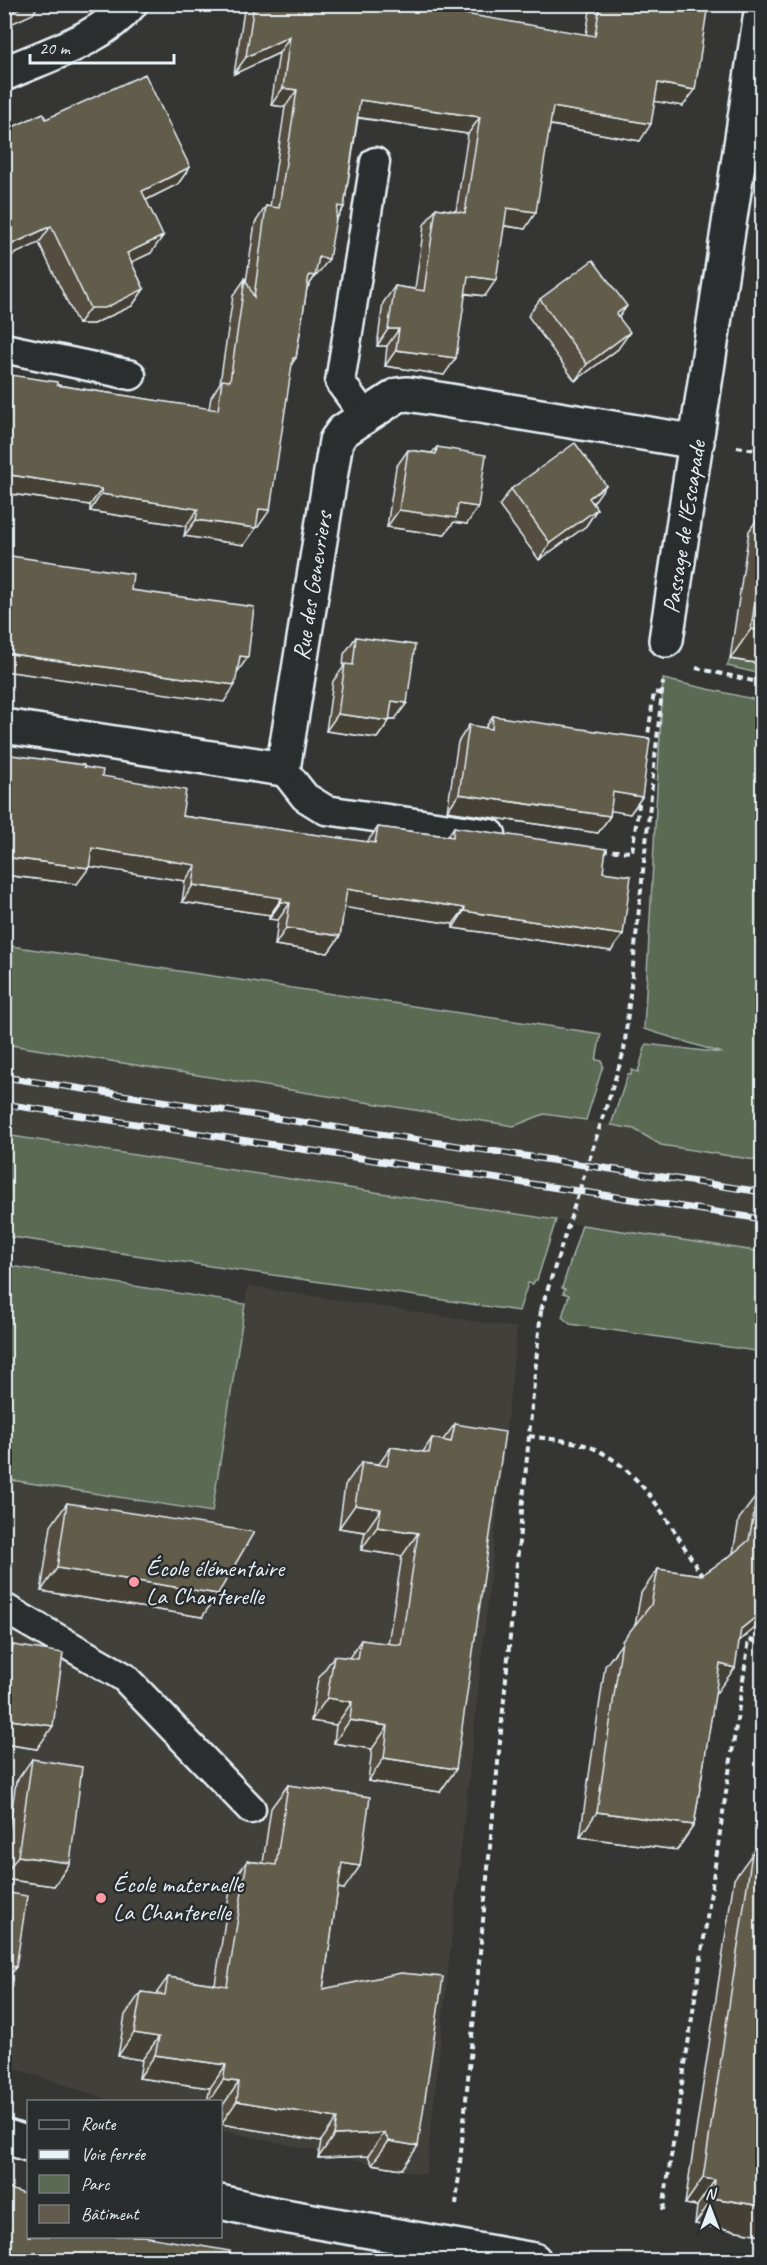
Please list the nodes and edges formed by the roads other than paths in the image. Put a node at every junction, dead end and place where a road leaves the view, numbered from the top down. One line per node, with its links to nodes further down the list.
1 (130, 4): 3 (street)
2 (762, 6): 8 (street, Passage de l'Escapade)
3 (4, 74)
4 (375, 162): 7 (lane)
5 (4, 348): 6 (lane)
6 (131, 375)
7 (365, 416): 8 (street, Rue des Genevriers); 11 (street, Rue des Genevriers)
8 (697, 442): 9 (street, Passage de l'Escapade)
9 (666, 651)
10 (4, 726): 11 (street)
11 (283, 769): 12 (lane)
12 (512, 837)
13 (4, 1608): 14 (lane)
14 (251, 1809)
15 (4, 2136): 16 (street)
16 (27, 2144)
17 (222, 2202): 18 (street)
18 (534, 2260)

